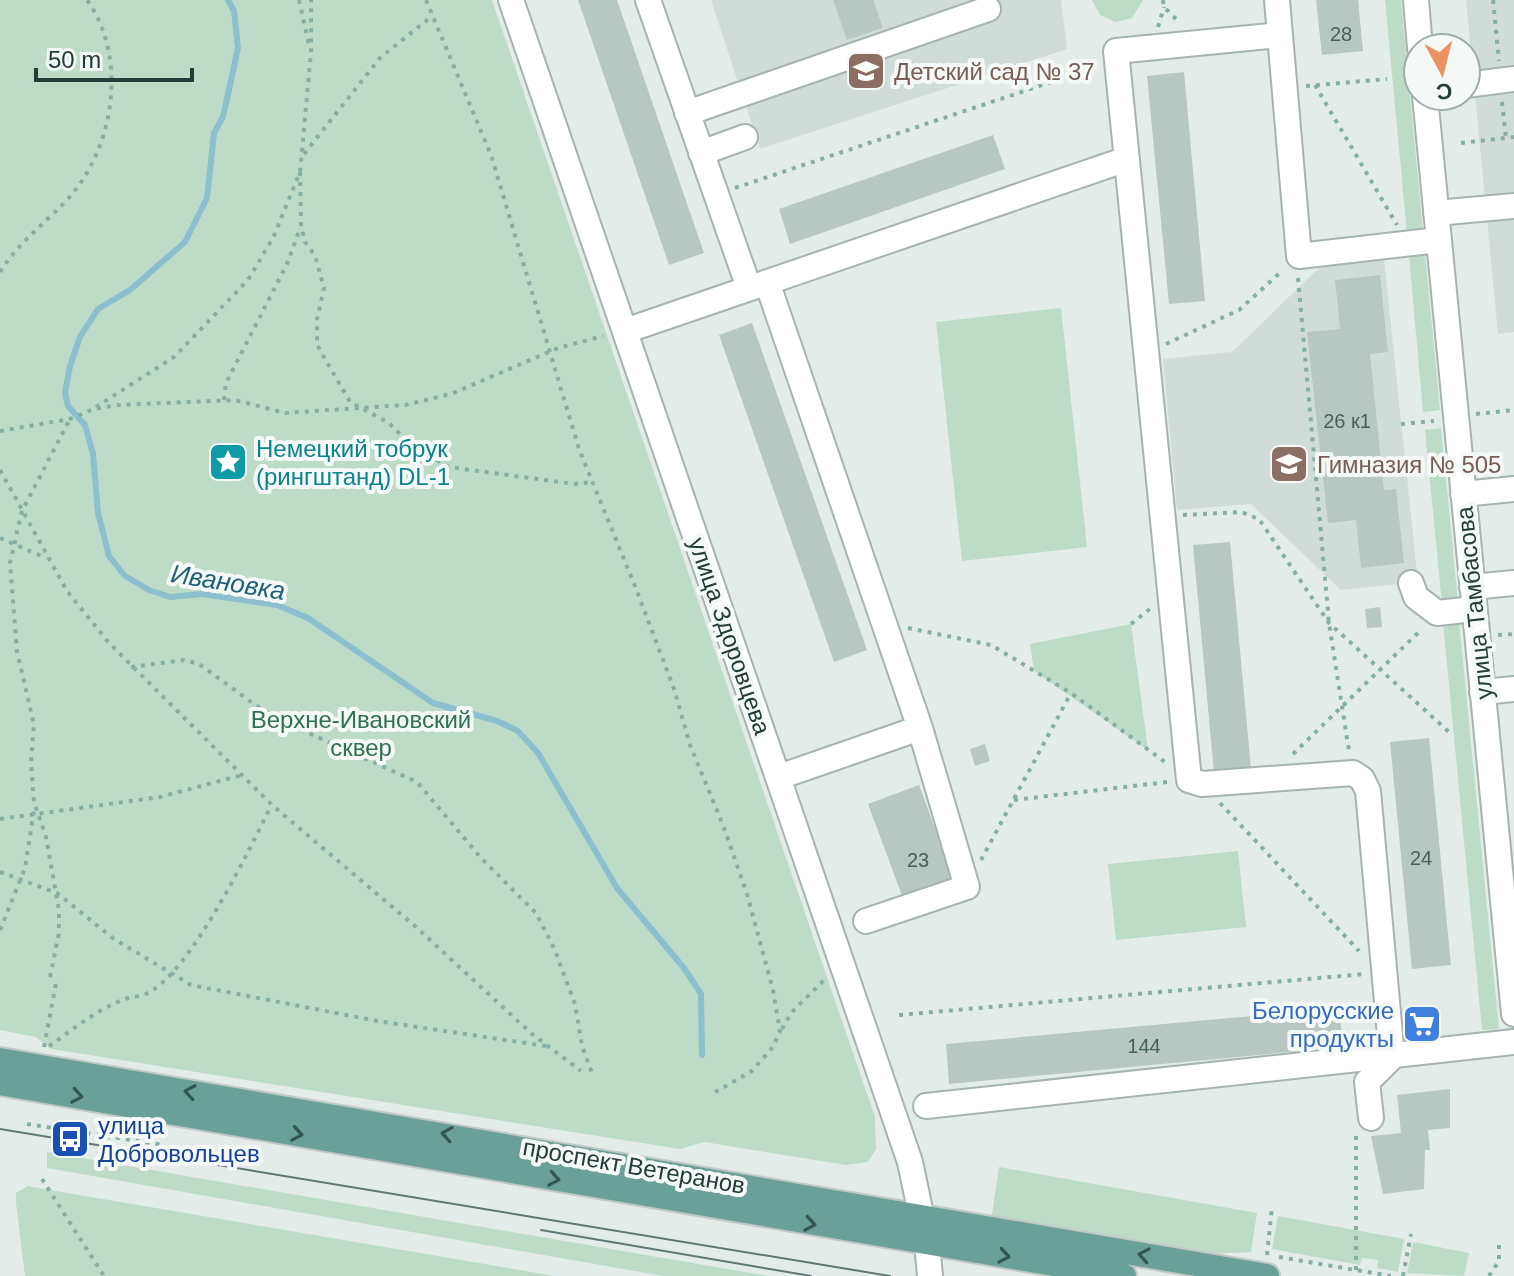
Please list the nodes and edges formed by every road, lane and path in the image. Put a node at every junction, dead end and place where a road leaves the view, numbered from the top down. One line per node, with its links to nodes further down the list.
1 (87, 0): 36 (path)
2 (299, 0): 13 (path)
3 (311, 0): 13 (path)
4 (426, 0): 10 (path)
5 (511, 0): 39 (street, улица Здоровцева)
6 (648, 0): 21 (street)
7 (1277, 0): 12 (street)
8 (1416, 0): 11 (street)
9 (988, 9): 21 (street)
10 (432, 16): 26 (path); 40 (path)
11 (1419, 32)
12 (1280, 35): 14 (street); 19 (street)
13 (311, 52): 26 (path)
14 (1118, 65): 27 (street); 29 (path)
15 (1387, 79): 18 (path)
16 (1514, 79): 17 (street)
17 (1482, 83)
18 (1315, 85): 19 (path); 33 (path)
19 (1286, 88): 35 (street)
20 (1427, 112): 31 (street, улица Тамбасова)
21 (687, 113): 25 (street)
22 (745, 137): 25 (street)
23 (1514, 137): 24 (path)
24 (1461, 143)
25 (701, 153): 29 (street)
26 (302, 156): 28 (path)
27 (1127, 159): 37 (street); 41 (street)
28 (300, 172): 32 (path); 43 (path)
29 (716, 194): 37 (street)
30 (1514, 206): 31 (street)
31 (1436, 213): 34 (street, улица Тамбасова)
32 (301, 226): 42 (path); 44 (path)
33 (1401, 233)
34 (1439, 240): 35 (street); 54 (street, улица Тамбасова)
35 (1299, 256): 41 (path)
36 (0, 272)
37 (758, 285): 39 (street); 65 (street)
38 (1298, 288): 64 (path)
39 (625, 331): 40 (path); 78 (street, улица Здоровцева)
40 (550, 351): 44 (path); 52 (path)
41 (1146, 353): 56 (street)
42 (224, 400): 43 (path); 44 (path)
43 (94, 409): 47 (path)
44 (362, 410): 52 (path)
45 (1514, 410): 46 (path)
46 (1474, 414)
47 (72, 418): 50 (path); 55 (path)
48 (1441, 421): 49 (path)
49 (1401, 424)
50 (0, 431)
51 (0, 470): 55 (path)
52 (592, 482): 99 (path)
53 (1514, 489): 54 (street)
54 (1463, 494): 62 (street, улица Тамбасова)
55 (22, 511): 58 (path); 59 (path)
56 (1162, 516): 64 (path); 80 (street)
57 (0, 538): 58 (path)
58 (14, 544): 59 (path); 84 (path)
59 (48, 559): 68 (path)
60 (1411, 583): 63 (street)
61 (1514, 583): 62 (street)
62 (1473, 598): 63 (street); 71 (street, улица Тамбасова)
63 (1437, 613): 69 (path)
64 (1329, 623): 69 (path); 73 (path)
65 (886, 624): 72 (path); 74 (street)
66 (1514, 634): 67 (path)
67 (1496, 636)
68 (131, 667): 77 (path); 105 (path)
69 (1380, 670): 73 (path); 75 (path)
70 (1514, 689): 71 (street)
71 (1482, 692): 83 (street, улица Тамбасова)
72 (1071, 693): 80 (path); 81 (path)
73 (1342, 706): 76 (path); 79 (path)
74 (920, 728): 78 (street); 88 (street)
75 (1449, 732)
76 (1353, 773): 79 (street); 92 (street)
77 (242, 775): 82 (path); 84 (path)
78 (779, 777): 114 (street, улица Здоровцева)
79 (1270, 777): 80 (street)
80 (1196, 782): 81 (path); 92 (path)
81 (1014, 800): 88 (path)
82 (272, 805): 93 (path); 101 (path)
83 (1504, 807): 97 (street, улица Тамбасова)
84 (36, 812): 85 (path); 87 (path); 89 (path)
85 (0, 819)
86 (0, 872): 87 (path)
87 (21, 878): 89 (path); 91 (path)
88 (967, 887): 90 (street)
89 (57, 893): 93 (path); 95 (path)
90 (866, 921)
91 (0, 930)
92 (1384, 972): 98 (path); 102 (street)
93 (169, 974): 96 (path); 101 (path)
94 (829, 975): 99 (path)
95 (50, 977)
96 (57, 978)
97 (1514, 1014)
98 (899, 1015)
99 (780, 1031): 107 (path)
100 (1514, 1042): 102 (street)
101 (549, 1047): 104 (path)
102 (1392, 1057): 108 (street); 109 (street)
103 (0, 1060): 114 (main road, проспект Ветеранов, one-way to 103)
104 (581, 1071)
105 (592, 1073)
106 (0, 1083): 117 (main road, проспект Ветеранов, one-way to 117)
107 (712, 1094)
108 (926, 1106)
109 (1371, 1118): 118 (path)
110 (27, 1124): 111 (path)
111 (164, 1145)
112 (42, 1179): 120 (path)
113 (1272, 1206): 118 (path)
114 (922, 1217): 117 (street, улица Здоровцева); 123 (main road, проспект Ветеранов, one-way to 114)
115 (1411, 1234): 125 (path)
116 (1499, 1242): 119 (path)
117 (927, 1243): 121 (street, улица Здоровцева); 122 (main road, проспект Ветеранов, one-way to 122)
118 (1356, 1270): 124 (path)
119 (1490, 1275)
120 (104, 1276)
121 (930, 1276)
122 (1124, 1276)
123 (1267, 1276)
124 (1391, 1276)
125 (1403, 1276)

